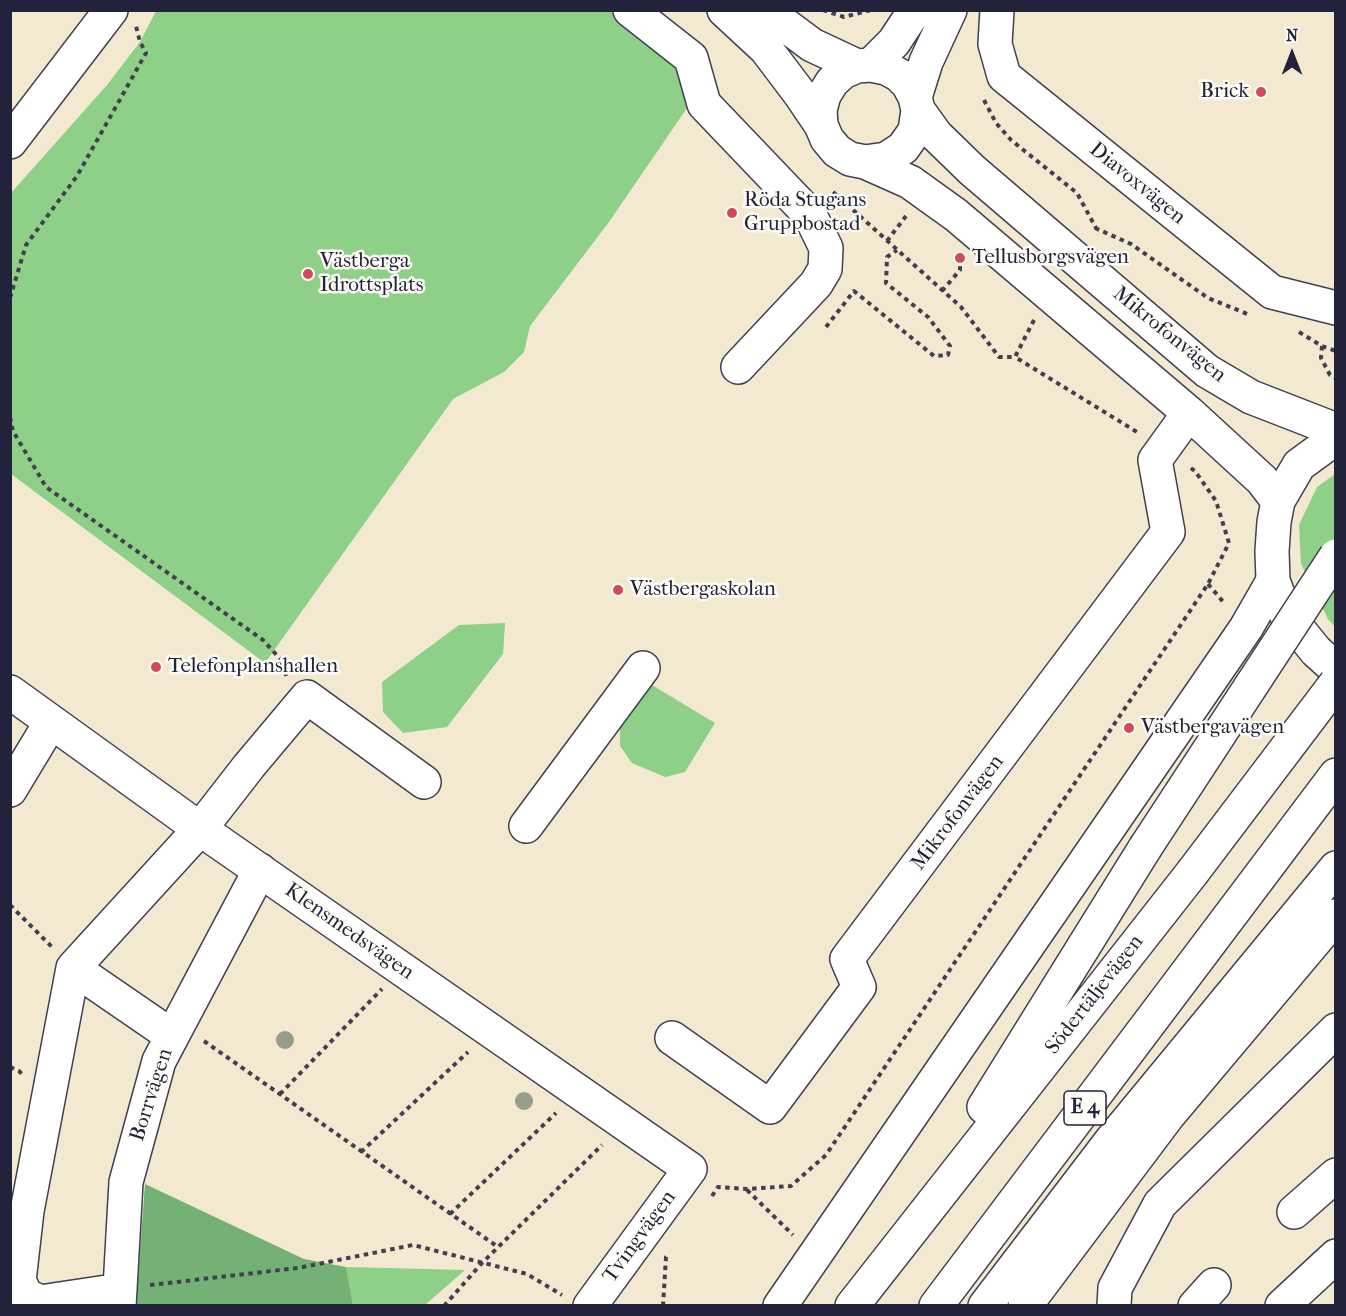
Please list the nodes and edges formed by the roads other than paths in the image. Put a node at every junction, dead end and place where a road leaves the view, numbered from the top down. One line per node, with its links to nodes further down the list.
1 (630, 10): 14 (main road)
2 (724, 10): 10 (main road)
3 (765, 10): 8 (main road, Mikrofonvägen)
4 (915, 10): 8 (main road)
5 (950, 10): 9 (main road)
6 (997, 10): 13 (main road, Diavoxvägen)
7 (123, 16): 11 (main road)
8 (864, 65): 9 (main road, Mikrofonvägen); 10 (main road)
9 (916, 103): 12 (main road); 16 (main road, Mikrofonvägen)
10 (821, 124): 12 (main road)
11 (10, 142)
12 (866, 162): 15 (main road)
13 (1335, 308)
14 (738, 367)
15 (1189, 413): 18 (main road); 37 (main road, Mikrofonvägen)
16 (1335, 430)
17 (1335, 438): 18 (main road)
18 (1278, 501): 20 (main road)
19 (1335, 556): 42 (main road, bridge)
20 (1273, 581): 22 (main road); 47 (main road)
21 (643, 668): 29 (main road)
22 (1335, 669)
23 (1335, 683): 42 (main road, Södertäljevägen, bridge)
24 (10, 692): 25 (main road, Klensmedsvägen)
25 (51, 722): 28 (main road); 30 (main road, Klensmedsvägen)
26 (1335, 775): 49 (main road, E 4)
27 (424, 782): 30 (main road)
28 (10, 790)
29 (526, 826)
30 (200, 829): 32 (main road, Klensmedsvägen); 34 (main road)
31 (1335, 868): 50 (main road)
32 (260, 870): 35 (main road, Borrvägen); 38 (main road, Klensmedsvägen)
33 (1335, 916): 51 (main road)
34 (73, 968): 35 (main road); 40 (main road)
35 (175, 1030): 44 (main road, Borrvägen)
36 (1335, 1030): 52 (main road)
37 (672, 1038)
38 (690, 1169): 45 (main road, Tvingvägen)
39 (1335, 1175): 41 (main road)
40 (19, 1210): 46 (main road)
41 (1294, 1212)
42 (897, 1246): 48 (main road, Södertäljevägen)
43 (1335, 1258): 53 (main road)
44 (119, 1298): 46 (main road)
45 (580, 1303)
46 (38, 1304)
47 (780, 1305)
48 (852, 1305)
49 (936, 1305)
50 (985, 1305)
51 (1025, 1305)
52 (1114, 1305)
53 (1282, 1305)

